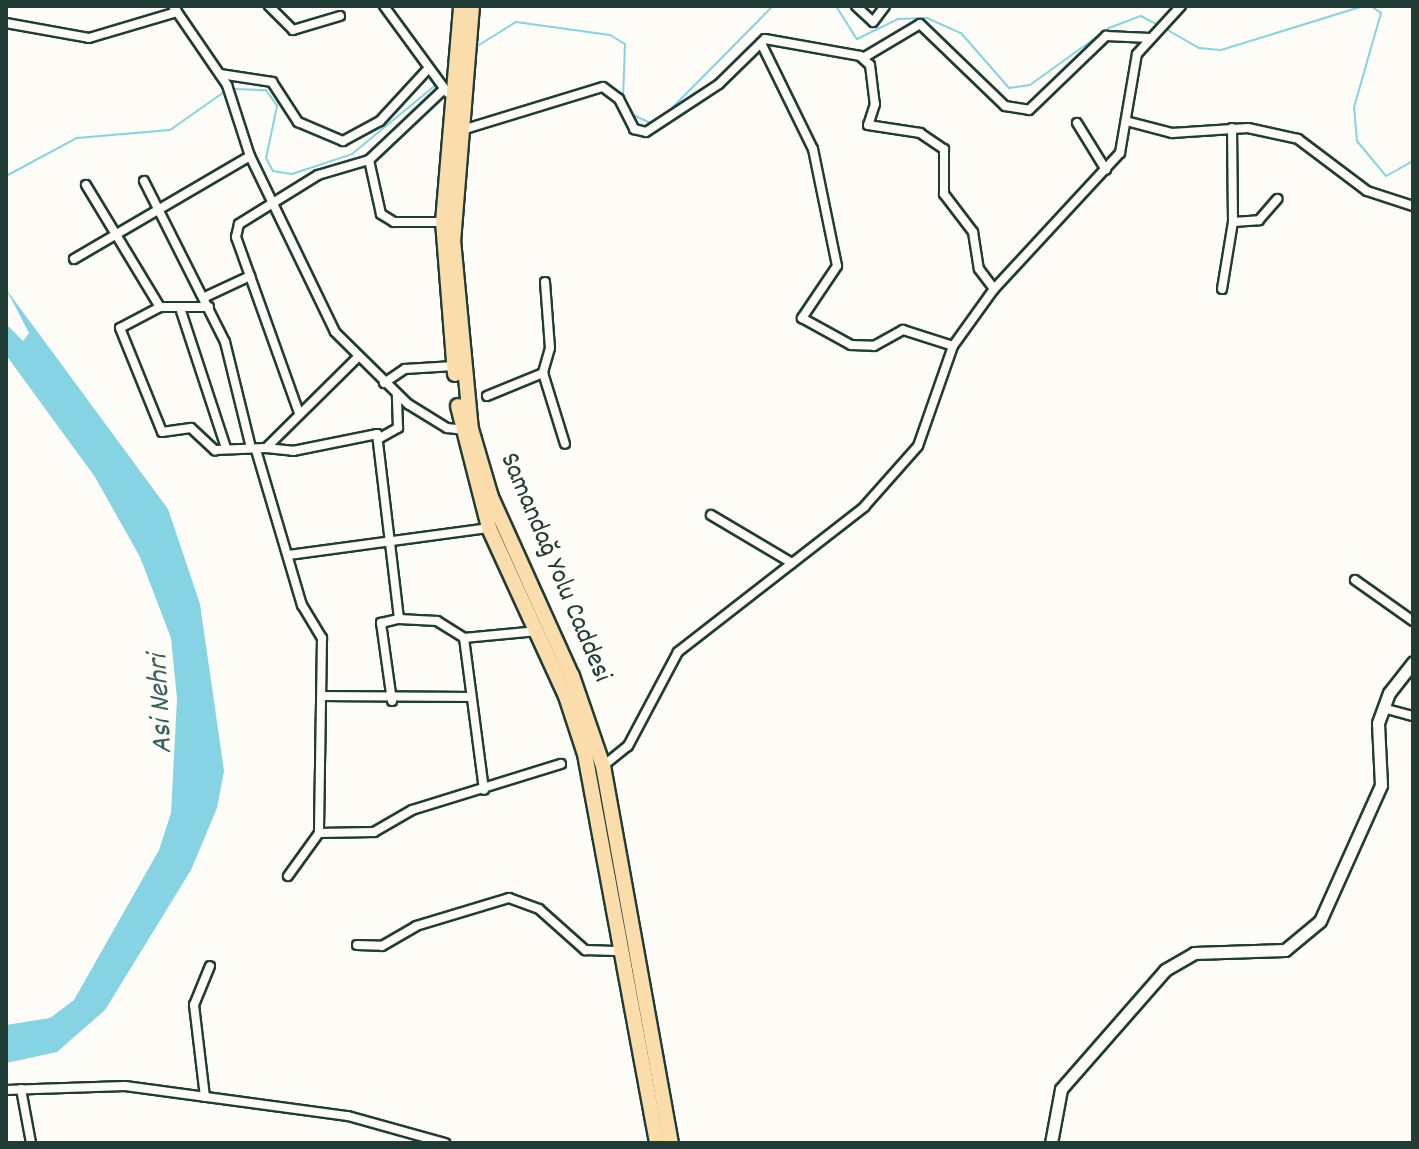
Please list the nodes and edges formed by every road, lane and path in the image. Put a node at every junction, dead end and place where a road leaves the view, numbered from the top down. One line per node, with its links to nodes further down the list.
1 (269, 6): 8 (street)
2 (384, 6): 13 (street)
3 (856, 6): 4 (street)
4 (885, 6)
5 (1181, 6): 10 (street)
6 (468, 7): 15 (highway, Samandağ Yolu Caddesi); 15 (highway, Samandağ Yolu Caddesi)
7 (175, 9): 9 (street); 14 (street)
8 (340, 16)
9 (6, 23)
10 (1150, 38): 12 (street); 16 (street)
11 (761, 43): 12 (street); 19 (street); 41 (street)
12 (863, 58): 35 (street)
13 (426, 71): 14 (street); 15 (street)
14 (220, 74): 20 (street)
15 (452, 85): 19 (highway, Samandağ Yolu Caddesi); 21 (street); 29 (highway, Samandağ Yolu Caddesi)
16 (1126, 121): 18 (street); 22 (street)
17 (1077, 123): 22 (street)
18 (1232, 128): 27 (street); 30 (street)
19 (462, 130): 49 (highway, Samandağ Yolu Caddesi)
20 (250, 156): 26 (street); 28 (street)
21 (369, 160): 26 (street); 29 (street)
22 (1106, 170): 35 (street)
23 (144, 181): 28 (street)
24 (86, 185): 31 (street)
25 (1277, 199): 30 (street)
26 (272, 201): 33 (street); 42 (street)
27 (1413, 206)
28 (159, 212): 31 (street); 37 (street)
29 (443, 222): 43 (highway, Samandağ Yolu Caddesi)
30 (1233, 222): 36 (street)
31 (119, 238): 32 (street); 38 (street)
32 (74, 259)
33 (250, 276): 37 (street); 48 (street)
34 (545, 282): 44 (street)
35 (994, 289): 41 (street)
36 (1222, 289)
37 (205, 297): 39 (street)
38 (160, 307): 40 (street); 53 (street)
39 (209, 307): 40 (street); 52 (street)
40 (181, 311): 53 (street)
41 (953, 346): 59 (street)
42 (356, 359): 45 (street); 48 (street)
43 (454, 366): 45 (street); 49 (highway, Samandağ Yolu Caddesi)
44 (543, 373): 47 (street); 51 (street)
45 (384, 383): 46 (street)
46 (397, 394): 49 (street); 50 (street)
47 (487, 396)
48 (299, 413): 54 (street)
49 (466, 430): 56 (highway, Samandağ Yolu Caddesi); 72 (highway, Samandağ Yolu Caddesi)
50 (378, 439): 54 (street); 57 (street)
51 (565, 444)
52 (253, 447): 53 (street); 54 (street); 58 (street)
53 (226, 448)
54 (266, 448)
55 (711, 515): 59 (street)
56 (489, 528): 57 (street); 63 (highway, Samandağ Yolu Caddesi)
57 (392, 542): 58 (street); 61 (street)
58 (289, 555): 66 (street)
59 (792, 563): 72 (street)
60 (1355, 580): 62 (street)
61 (399, 619): 64 (street); 68 (street)
62 (1413, 621)
63 (538, 631): 64 (street); 77 (highway, Samandağ Yolu Caddesi)
64 (464, 638): 67 (street)
65 (1413, 662): 69 (street)
66 (323, 696): 68 (street); 74 (street)
67 (471, 697): 68 (street); 73 (street)
68 (392, 701)
69 (1383, 708): 70 (street); 87 (street)
70 (1413, 716)
71 (561, 764): 73 (street)
72 (603, 766): 86 (highway, Samandağ Yolu Caddesi)
73 (484, 790): 74 (street)
74 (319, 833): 75 (street)
75 (288, 876)
76 (357, 945): 77 (street)
77 (624, 951): 85 (highway, Samandağ Yolu Caddesi)
78 (210, 966): 81 (street)
79 (21, 1089): 80 (street); 81 (street); 83 (street)
80 (6, 1090)
81 (205, 1097): 82 (street)
82 (431, 1140): 84 (street)
83 (31, 1143)
84 (445, 1143)
85 (657, 1143)
86 (671, 1143)
87 (1051, 1143)

